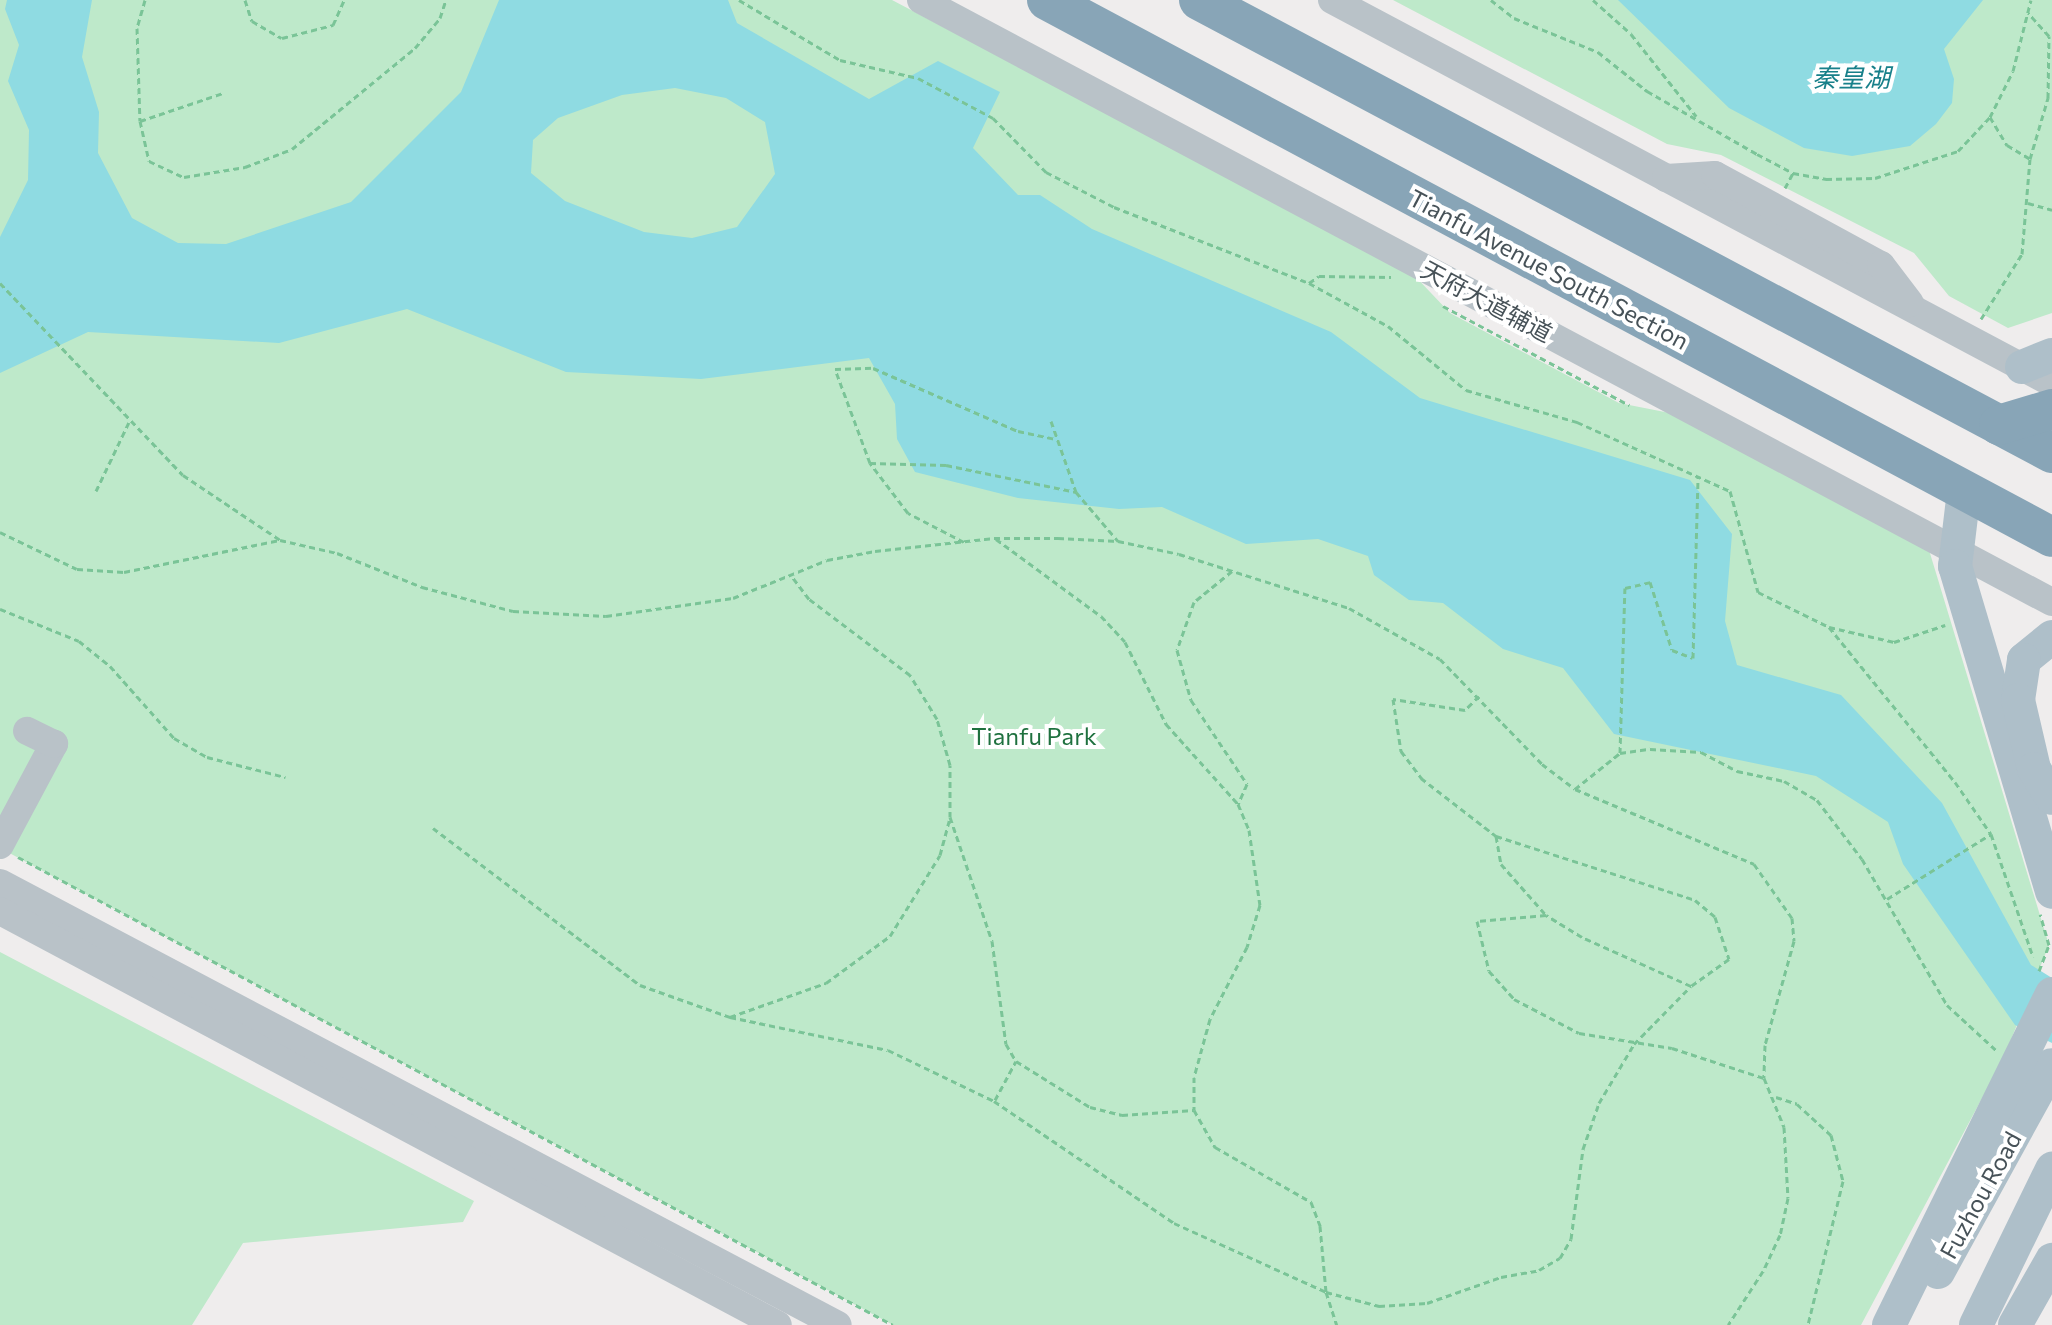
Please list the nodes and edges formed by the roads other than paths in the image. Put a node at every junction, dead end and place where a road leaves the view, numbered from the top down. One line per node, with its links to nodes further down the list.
1 (921, 0): 12 (street, 天府大道辅道)
2 (1047, 0): 10 (highway, Tianfu Avenue South Section)
3 (1199, 0): 8 (highway)
4 (1332, 0): 5 (street)
5 (2037, 361): 6 (street)
6 (2052, 383)
7 (2052, 409): 8 (highway)
8 (1999, 425): 9 (highway)
9 (2052, 453)
10 (1964, 491): 11 (highway, Tianfu Avenue South Section); 12 (main road)
11 (2052, 537)
12 (1954, 550): 13 (street, 天府大道辅道); 19 (main road)
13 (2052, 602)
14 (2052, 637): 16 (main road)
15 (27, 731): 17 (street)
16 (2052, 798)
17 (7, 850)
18 (0, 883): 25 (street)
19 (2044, 897)
20 (0, 911): 25 (street)
21 (2048, 989): 27 (main road)
22 (2052, 1065): 28 (main road, Fuzhou Road)
23 (2052, 1169): 29 (main road, Fuzhou Road)
24 (2052, 1260): 30 (main road)
25 (787, 1318): 26 (street)
26 (838, 1325)
27 (1889, 1325)
28 (1909, 1325)
29 (1976, 1325)
30 (2015, 1325)

